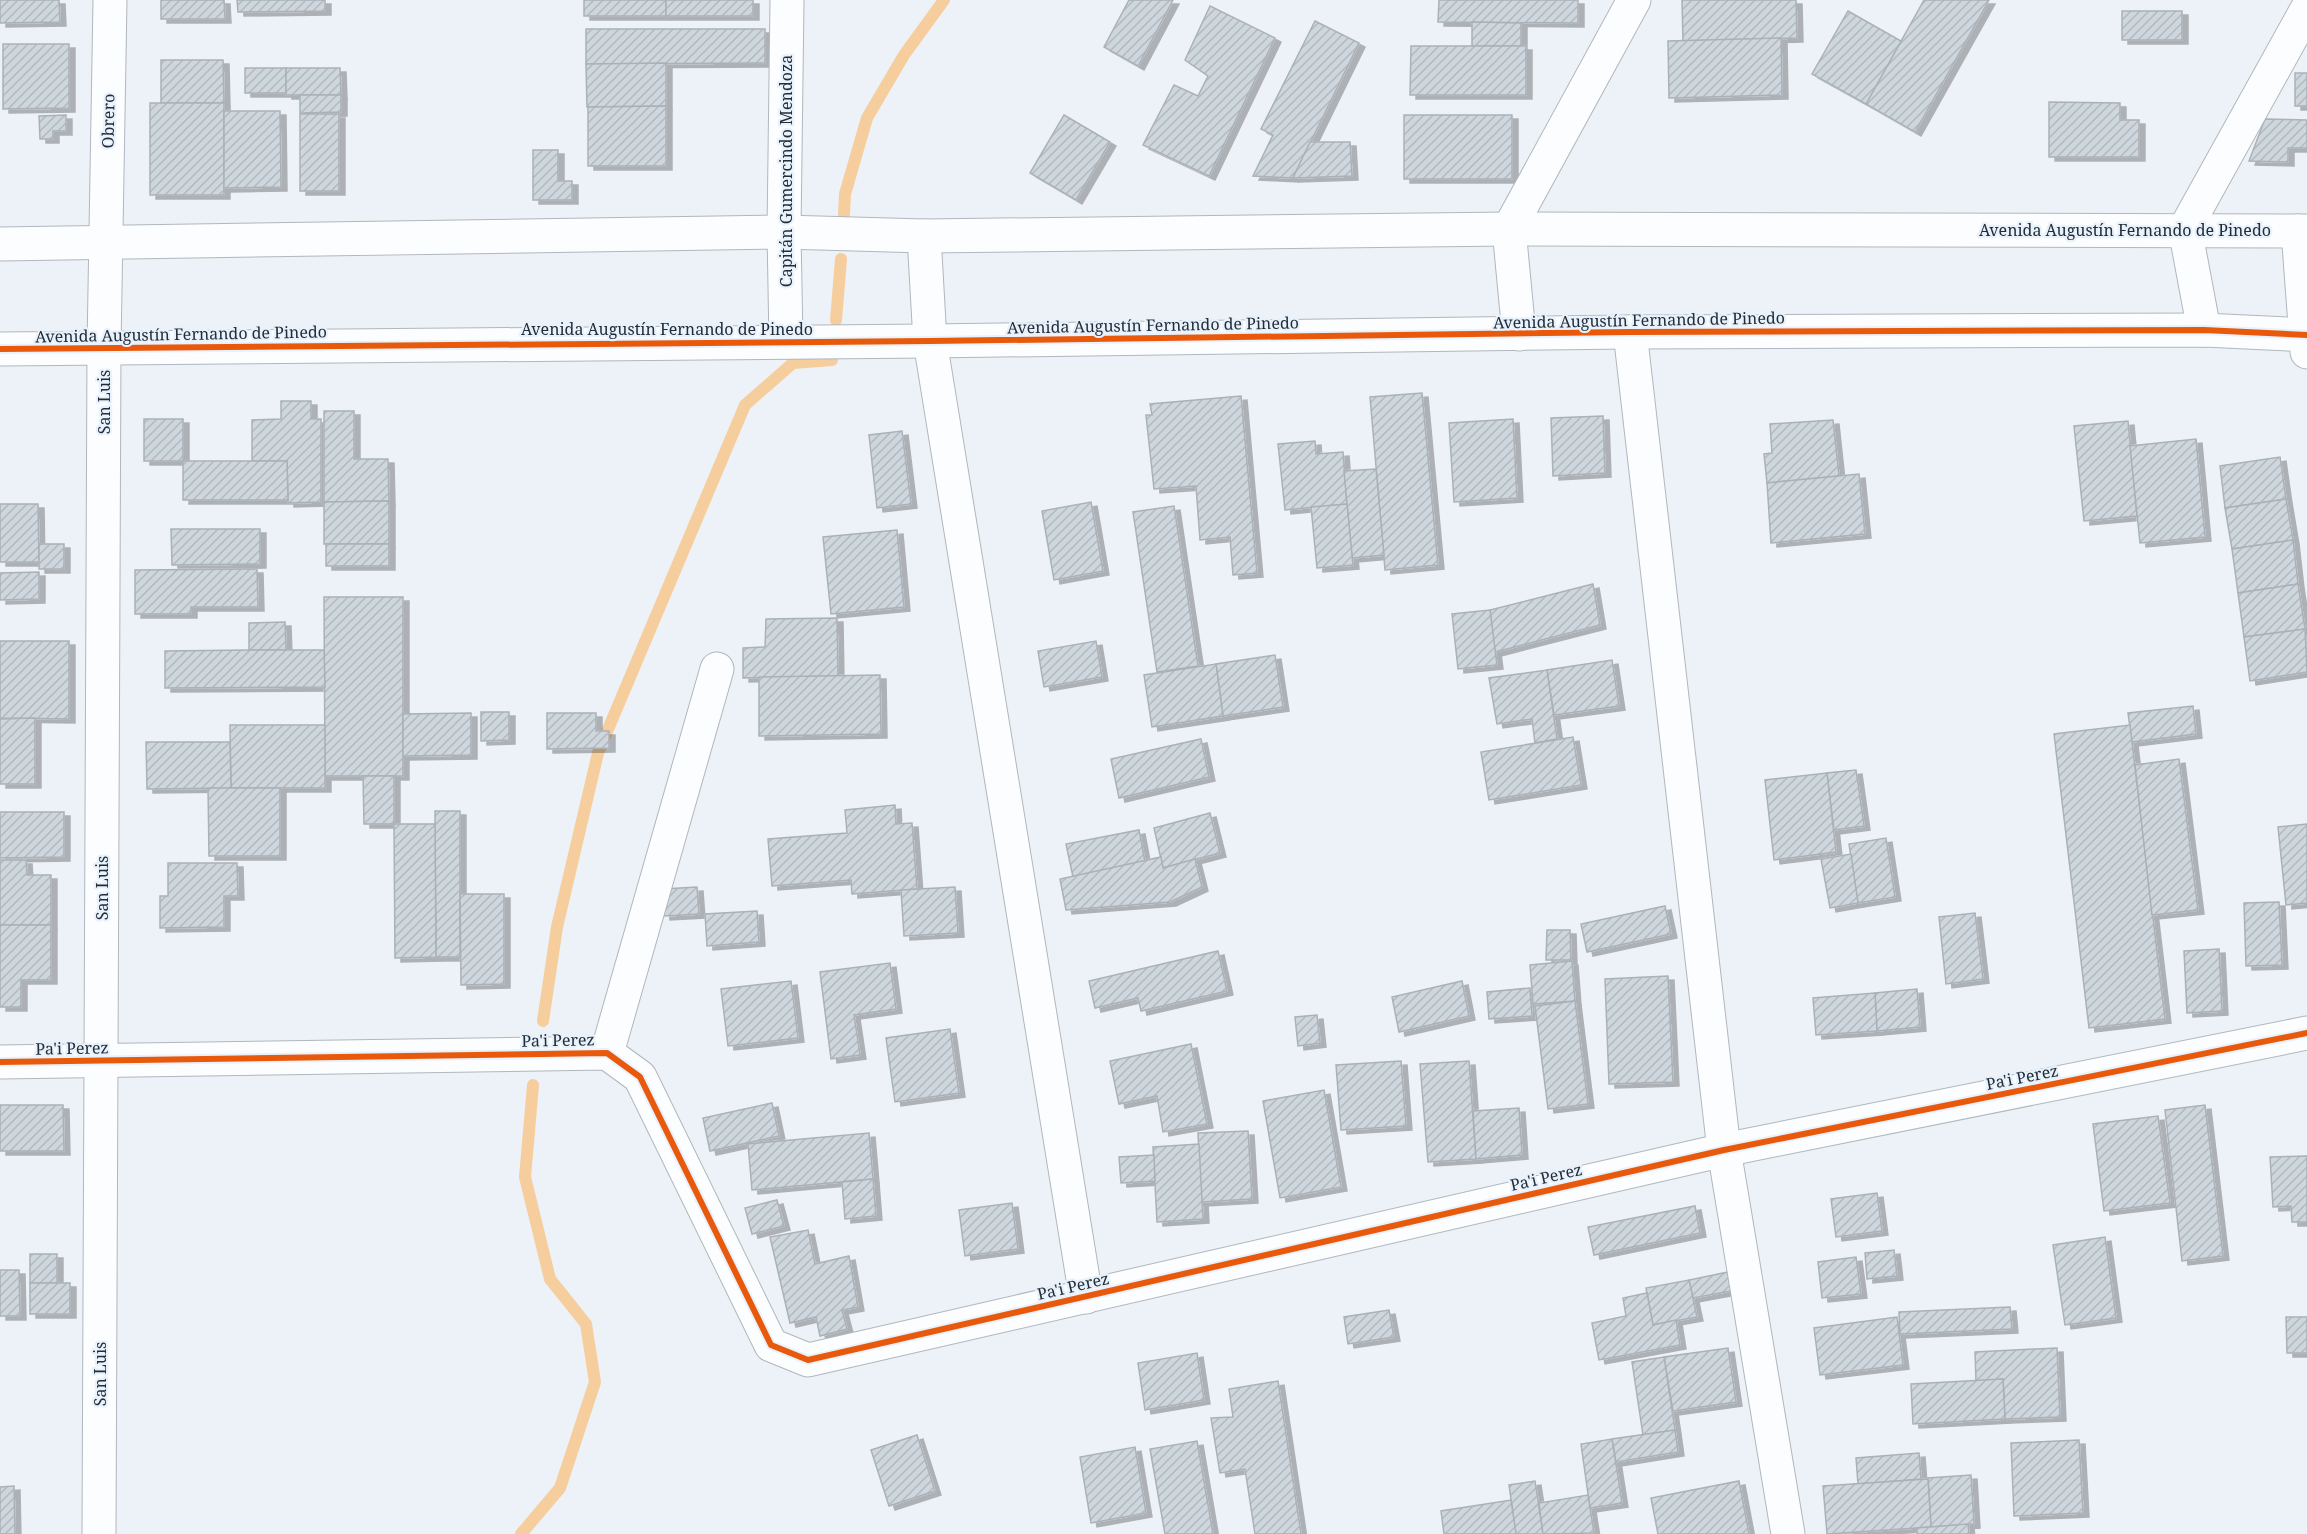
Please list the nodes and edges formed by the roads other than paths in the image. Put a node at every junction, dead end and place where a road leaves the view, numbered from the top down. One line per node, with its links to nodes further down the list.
1 (110, 0): 10 (street, Obrero)
2 (787, 0): 8 (street, Capitán Gumercindo Mendoza)
3 (1634, 0): 5 (street)
4 (2307, 9): 6 (street)
5 (1509, 229): 6 (street, Avenida Augustín Fernando de Pinedo); 9 (street, Avenida Augustín Fernando de Pinedo); 14 (street)
6 (2185, 229): 7 (street, Avenida Augustín Fernando de Pinedo); 12 (street)
7 (2303, 231): 15 (street)
8 (784, 232): 9 (street, Avenida Augustín Fernando de Pinedo); 10 (street, Avenida Augustín Fernando de Pinedo); 17 (street, Capitán Gumercindo Mendoza)
9 (924, 236): 16 (street)
10 (106, 242): 11 (street, Avenida Augustín Fernando de Pinedo); 18 (street, San Luis)
11 (0, 244)
12 (2204, 330): 13 (street, Avenida Augustín Fernando de Pinedo); 15 (street, Avenida Augustín Fernando de Pinedo)
13 (1630, 332): 14 (street, Avenida Augustín Fernando de Pinedo); 25 (street)
14 (1519, 334): 16 (street, Avenida Augustín Fernando de Pinedo)
15 (2306, 340)
16 (930, 341): 17 (street, Avenida Augustín Fernando de Pinedo); 26 (street)
17 (786, 342): 18 (street, Avenida Augustín Fernando de Pinedo)
18 (104, 347): 19 (street, Avenida Augustín Fernando de Pinedo); 23 (street, San Luis)
19 (0, 349)
20 (717, 669): 22 (street)
21 (2307, 1033): 25 (street, Pa'i Perez)
22 (607, 1053): 23 (street, Pa'i Perez); 26 (street, Pa'i Perez)
23 (102, 1061): 24 (street, Pa'i Perez); 27 (street, San Luis)
24 (0, 1062)
25 (1724, 1150): 26 (street, Pa'i Perez); 28 (street)
26 (1086, 1297)
27 (99, 1534)
28 (1788, 1534)

